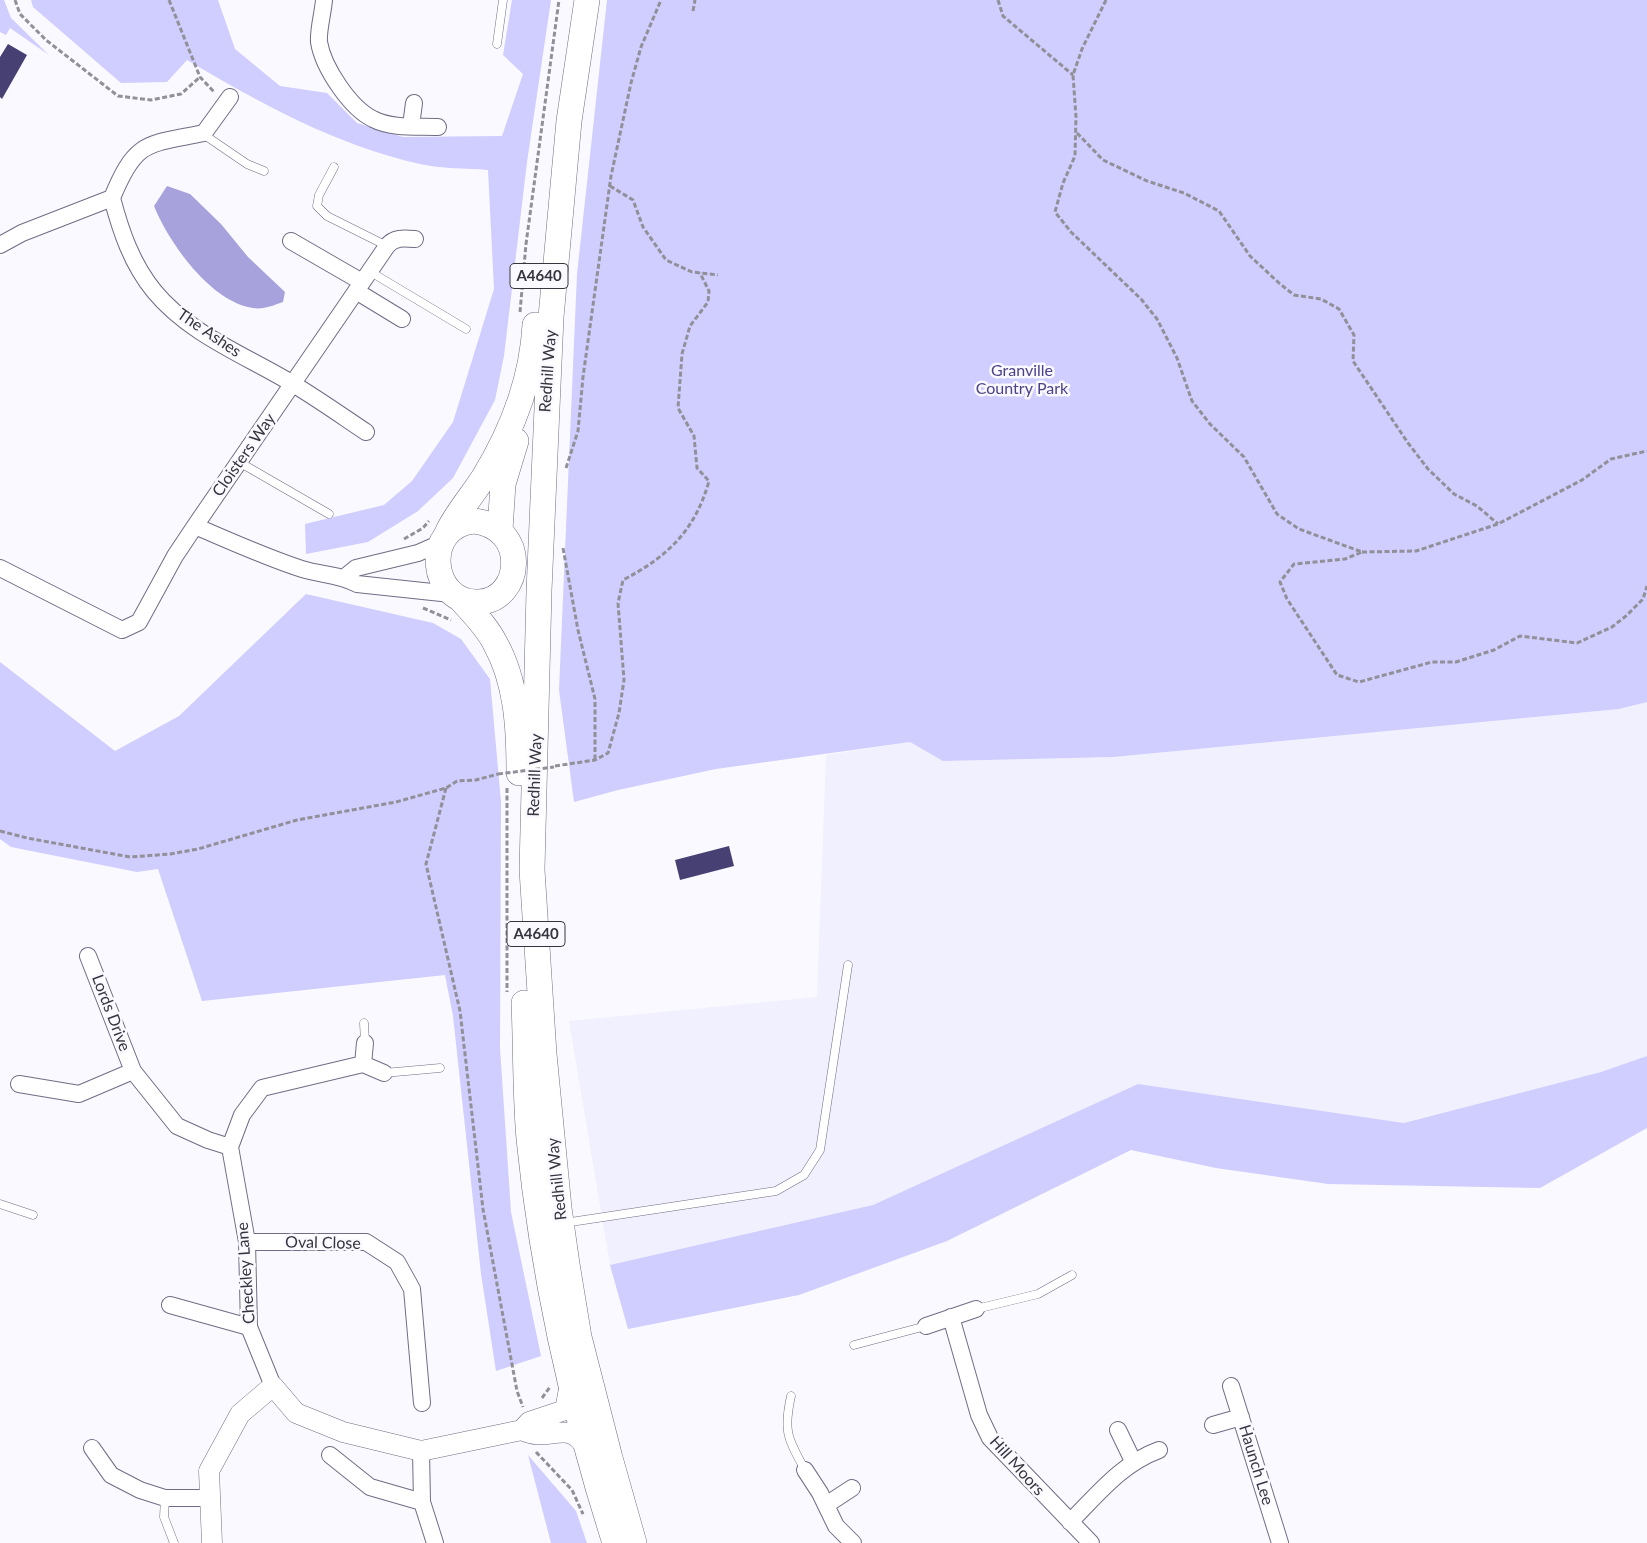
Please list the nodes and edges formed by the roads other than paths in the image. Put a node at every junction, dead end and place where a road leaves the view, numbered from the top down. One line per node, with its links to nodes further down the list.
1 (324, 0): 8 (street)
2 (503, 0): 5 (lane)
3 (569, 0): 27 (main road, Redhill Way / A4640)
4 (587, 0): 19 (main road, Redhill Way / A4640)
5 (497, 44)
6 (230, 97): 10 (street)
7 (414, 103): 8 (street)
8 (411, 126): 9 (street)
9 (438, 127)
10 (203, 134): 12 (lane); 13 (street)
11 (334, 168): 17 (lane)
12 (264, 171)
13 (112, 198): 16 (street); 22 (street, The Ashes)
14 (415, 239): 17 (street)
15 (291, 242): 18 (street)
16 (0, 245)
17 (387, 246): 18 (street, Cloisters Way)
18 (362, 282): 20 (street); 21 (lane); 22 (street, Cloisters Way)
19 (552, 316): 28 (main road, A4640); 33 (main road, Redhill Way / A4640)
20 (402, 319)
21 (466, 329)
22 (293, 384): 23 (street); 24 (street, Cloisters Way)
23 (366, 432)
24 (239, 462): 25 (lane); 26 (street, Cloisters Way)
25 (329, 514)
26 (195, 526): 30 (street, Cloisters Way); 31 (street)
27 (441, 529): 28 (main road); 31 (street); 32 (main road, A4640)
28 (500, 530): 29 (main road, A4640)
29 (514, 565): 32 (main road); 33 (main road, A4640)
30 (0, 568)
31 (345, 577): 32 (street)
32 (457, 597): 55 (main road, Redhill Way / A4640)
33 (537, 701): 46 (main road, Redhill Way / A4640)
34 (88, 956): 40 (street, Lords Drive)
35 (848, 965): 46 (lane)
36 (364, 1023): 37 (lane)
37 (365, 1043): 38 (street)
38 (363, 1064): 41 (street); 43 (street)
39 (440, 1068): 41 (lane)
40 (133, 1071): 42 (street, Lords Drive); 43 (street, Lords Drive)
41 (384, 1073)
42 (19, 1084)
43 (230, 1147): 47 (street, Checkley Lane)
44 (0, 1204): 45 (lane)
45 (33, 1216)
46 (561, 1223): 81 (main road, Redhill Way / A4640)
47 (247, 1242): 53 (street, Checkley Lane); 59 (street, Oval Close)
48 (1072, 1275): 50 (lane)
49 (170, 1306): 53 (street)
50 (976, 1309): 51 (street)
51 (951, 1317): 52 (street); 76 (street, Hill Moors)
52 (926, 1326): 54 (lane)
53 (249, 1327): 56 (street, Checkley Lane)
54 (854, 1345)
55 (570, 1384): 62 (street, Checkley Lane); 65 (main road, Redhill Way / A4640)
56 (273, 1386): 67 (street, Checkley Lane); 73 (street)
57 (1231, 1386): 60 (street, Haunch Lee)
58 (791, 1396): 70 (lane)
59 (422, 1403)
60 (1241, 1417): 61 (street); 84 (street, Haunch Lee)
61 (1213, 1425)
62 (522, 1430): 65 (street, Checkley Lane); 67 (street, Checkley Lane)
63 (1118, 1430): 69 (street)
64 (92, 1448): 72 (street)
65 (586, 1448): 80 (main road, Redhill Way / A4640)
66 (1159, 1450): 69 (street)
67 (421, 1451): 74 (street)
68 (330, 1455): 74 (street)
69 (1133, 1461): 76 (street)
70 (805, 1470): 75 (street)
71 (852, 1488): 75 (street)
72 (165, 1498): 73 (street); 77 (lane)
73 (210, 1498): 78 (street)
74 (422, 1502): 79 (street)
75 (826, 1505): 82 (street)
76 (1070, 1522): 83 (street, Hill Moors)
77 (174, 1543)
78 (212, 1543)
79 (435, 1543)
80 (615, 1543)
81 (634, 1543)
82 (853, 1543)
83 (1091, 1543)
84 (1280, 1543)

